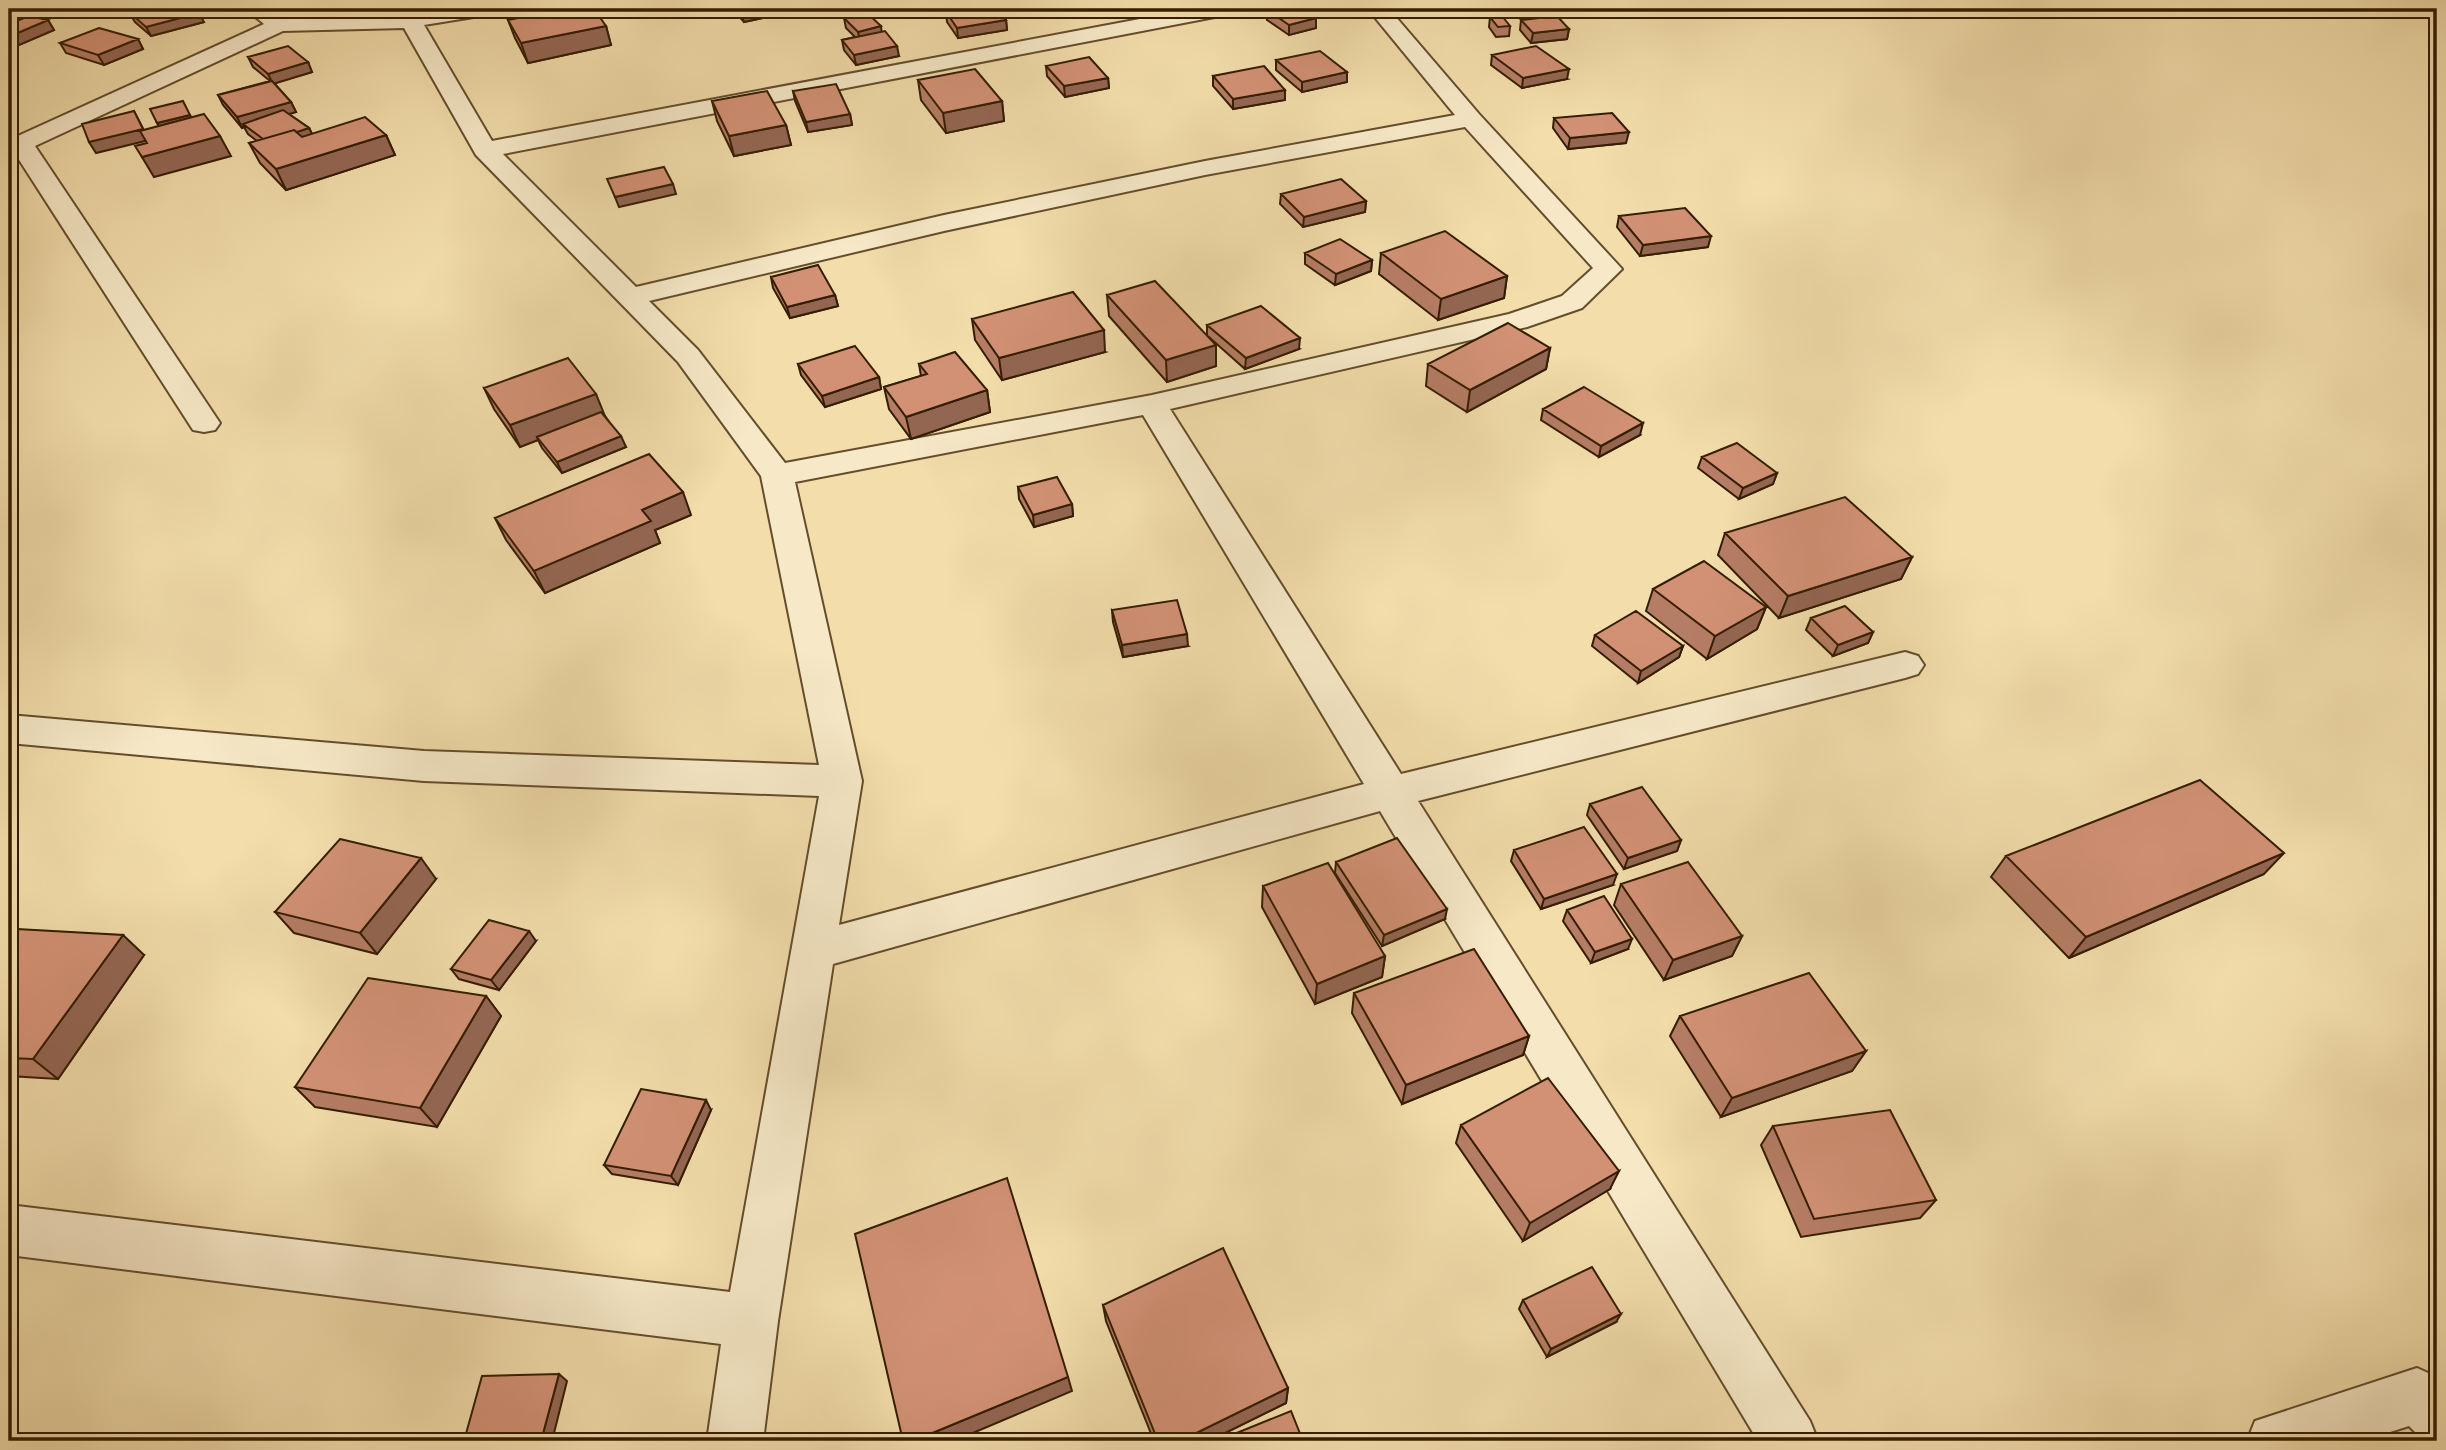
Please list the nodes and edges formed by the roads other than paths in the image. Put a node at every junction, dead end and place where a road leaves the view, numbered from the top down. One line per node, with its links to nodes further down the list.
1 (256, 9): 6 (street)
2 (486, 9): 5 (street)
3 (1225, 9): 9 (street)
4 (1378, 9): 7 (street)
5 (408, 15): 6 (street); 9 (street)
6 (279, 24): 8 (street)
7 (1471, 119): 10 (street); 11 (street)
8 (15, 146): 12 (street)
9 (485, 150): 10 (street)
10 (629, 297): 13 (street)
11 (1152, 404): 13 (street); 17 (street)
12 (204, 423)
13 (776, 475): 16 (street)
14 (1905, 665): 17 (street)
15 (9, 729): 16 (street)
16 (842, 781): 18 (street)
17 (1391, 792): 18 (street); 23 (street)
18 (813, 951): 20 (street)
19 (9, 1230): 20 (street)
20 (751, 1321): 22 (street)
21 (2437, 1414): 24 (street)
22 (735, 1441)
23 (1790, 1441)
24 (2275, 1441)

